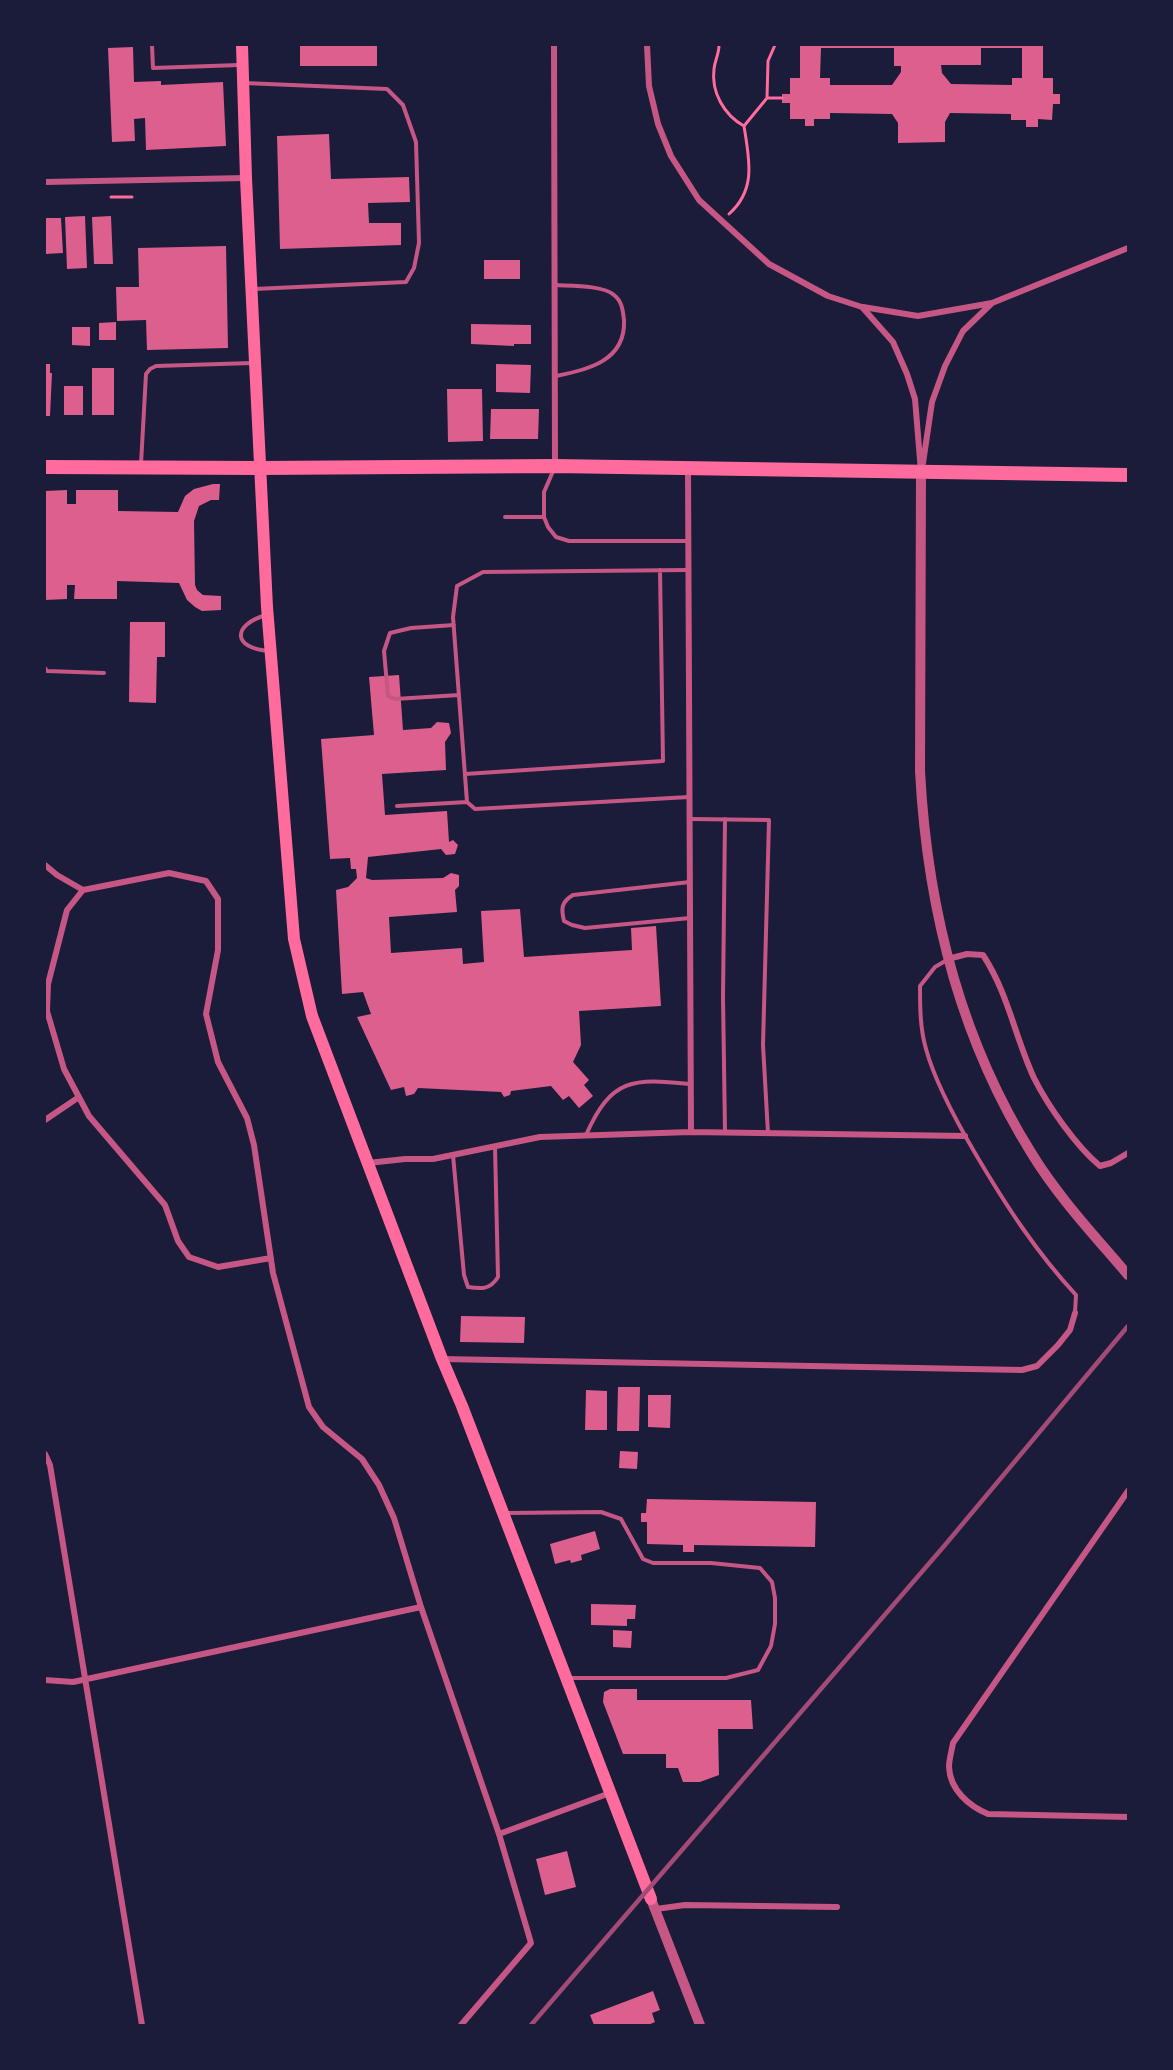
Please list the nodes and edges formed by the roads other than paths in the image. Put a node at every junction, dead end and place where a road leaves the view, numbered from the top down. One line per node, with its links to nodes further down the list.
1 (152, 45): 5 (lane)
2 (242, 45): 5 (main road)
3 (554, 45): 10 (street)
4 (647, 45): 13 (street)
5 (243, 65): 6 (main road)
6 (243, 83): 7 (main road); 11 (lane)
7 (246, 178): 8 (street); 11 (main road)
8 (45, 182)
9 (1128, 248): 12 (street)
10 (555, 285): 15 (street); 15 (lane)
11 (252, 289): 14 (main road)
12 (992, 303): 13 (street); 21 (street)
13 (862, 307): 21 (street)
14 (255, 363): 18 (lane); 19 (main road)
15 (555, 376): 16 (street)
16 (555, 466): 19 (main road); 20 (main road); 23 (lane)
17 (45, 467): 18 (main road)
18 (141, 468): 19 (main road)
19 (261, 468): 28 (main road)
20 (688, 468): 21 (main road); 25 (street)
21 (921, 473): 22 (main road); 44 (street)
22 (1128, 475)
23 (544, 517): 24 (lane); 25 (lane)
24 (505, 518)
25 (688, 541): 27 (street)
26 (660, 570): 27 (lane); 29 (lane); 34 (lane)
27 (688, 570): 35 (street)
28 (267, 615): 30 (main road); 30 (lane)
29 (454, 625): 33 (lane); 33 (lane)
30 (270, 651): 56 (main road)
31 (45, 668): 32 (lane)
32 (104, 673)
33 (459, 695): 34 (lane)
34 (465, 774): 36 (lane)
35 (689, 797): 36 (lane); 38 (street)
36 (467, 801): 37 (lane)
37 (397, 806)
38 (689, 819): 39 (lane); 41 (street)
39 (725, 819): 49 (lane); 50 (lane)
40 (45, 865): 42 (street)
41 (690, 882): 43 (street); 43 (lane)
42 (83, 890): 46 (street); 57 (street)
43 (690, 918): 45 (street)
44 (948, 959): 52 (lane); 54 (street); 58 (street)
45 (690, 1084): 48 (street); 51 (lane)
46 (79, 1097): 47 (street); 57 (street)
47 (45, 1120)
48 (691, 1132): 49 (street); 51 (street)
49 (725, 1132): 50 (street)
50 (768, 1133): 52 (street)
51 (586, 1136): 53 (street)
52 (965, 1136): 59 (lane)
53 (495, 1147): 55 (street); 55 (lane)
54 (1128, 1153)
55 (453, 1155): 56 (street)
56 (368, 1163): 60 (main road)
57 (271, 1258): 64 (street)
58 (1128, 1275)
59 (1075, 1313): 60 (street)
60 (442, 1359): 63 (main road)
61 (45, 1454): 66 (street)
62 (1128, 1491): 69 (street)
63 (503, 1513): 65 (main road); 65 (lane)
64 (421, 1607): 66 (street); 70 (street)
65 (566, 1678): 68 (main road)
66 (86, 1679): 67 (street); 73 (street)
67 (45, 1680)
68 (610, 1793): 70 (street); 71 (main road)
69 (1128, 1817)
70 (499, 1834): 74 (street)
71 (653, 1904): 72 (street); 75 (street)
72 (837, 1907)
73 (142, 2025)
74 (461, 2025)
75 (700, 2025)

